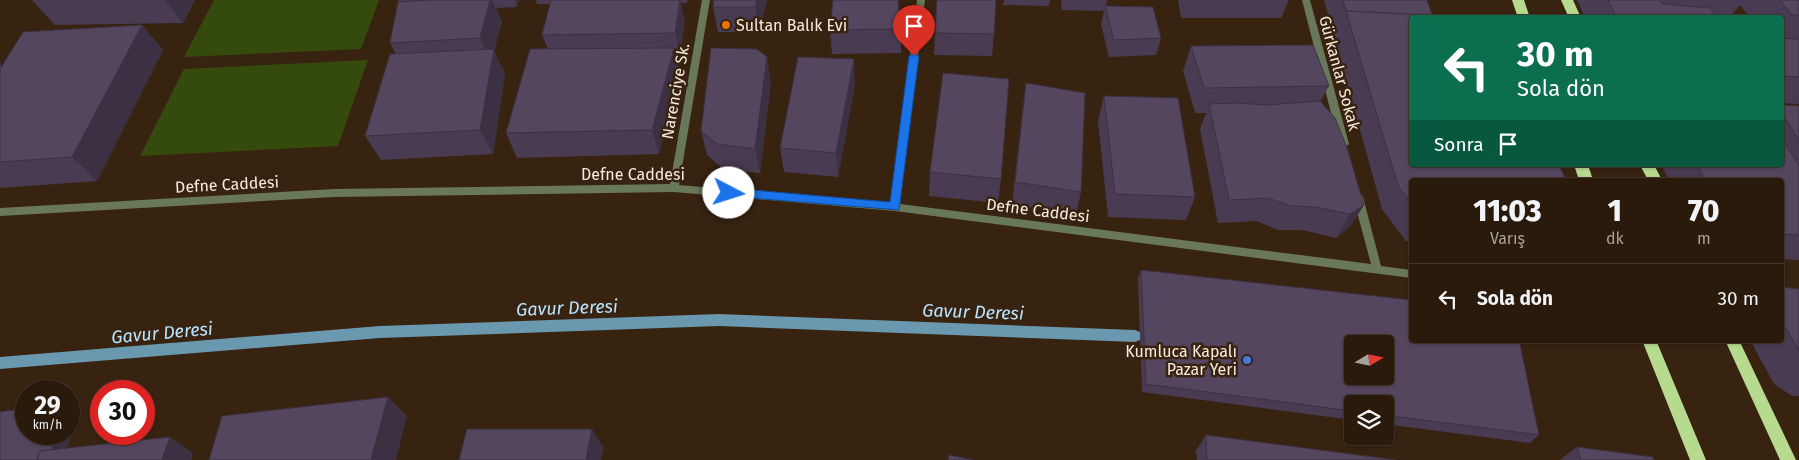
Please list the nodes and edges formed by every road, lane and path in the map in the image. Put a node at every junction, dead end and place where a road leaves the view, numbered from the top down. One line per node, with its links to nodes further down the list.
1 (706, 0): 10 (street, Narenciye Sk.)
2 (921, 0): 11 (street)
3 (1306, 0): 8 (street, Gürkanlar Sokak)
4 (1518, 0): 6 (highway)
5 (1567, 0): 7 (highway)
6 (1523, 15)
7 (1574, 15)
8 (1347, 154)
9 (1354, 183): 13 (street)
10 (674, 188): 11 (street, Defne Caddesi); 12 (street, Defne Caddesi)
11 (895, 207): 13 (street, Defne Caddesi)
12 (0, 212)
13 (1377, 269): 14 (street, Defne Caddesi)
14 (1409, 274)
15 (1649, 343): 17 (highway)
16 (1733, 343): 18 (highway)
17 (1698, 460)
18 (1788, 460)

